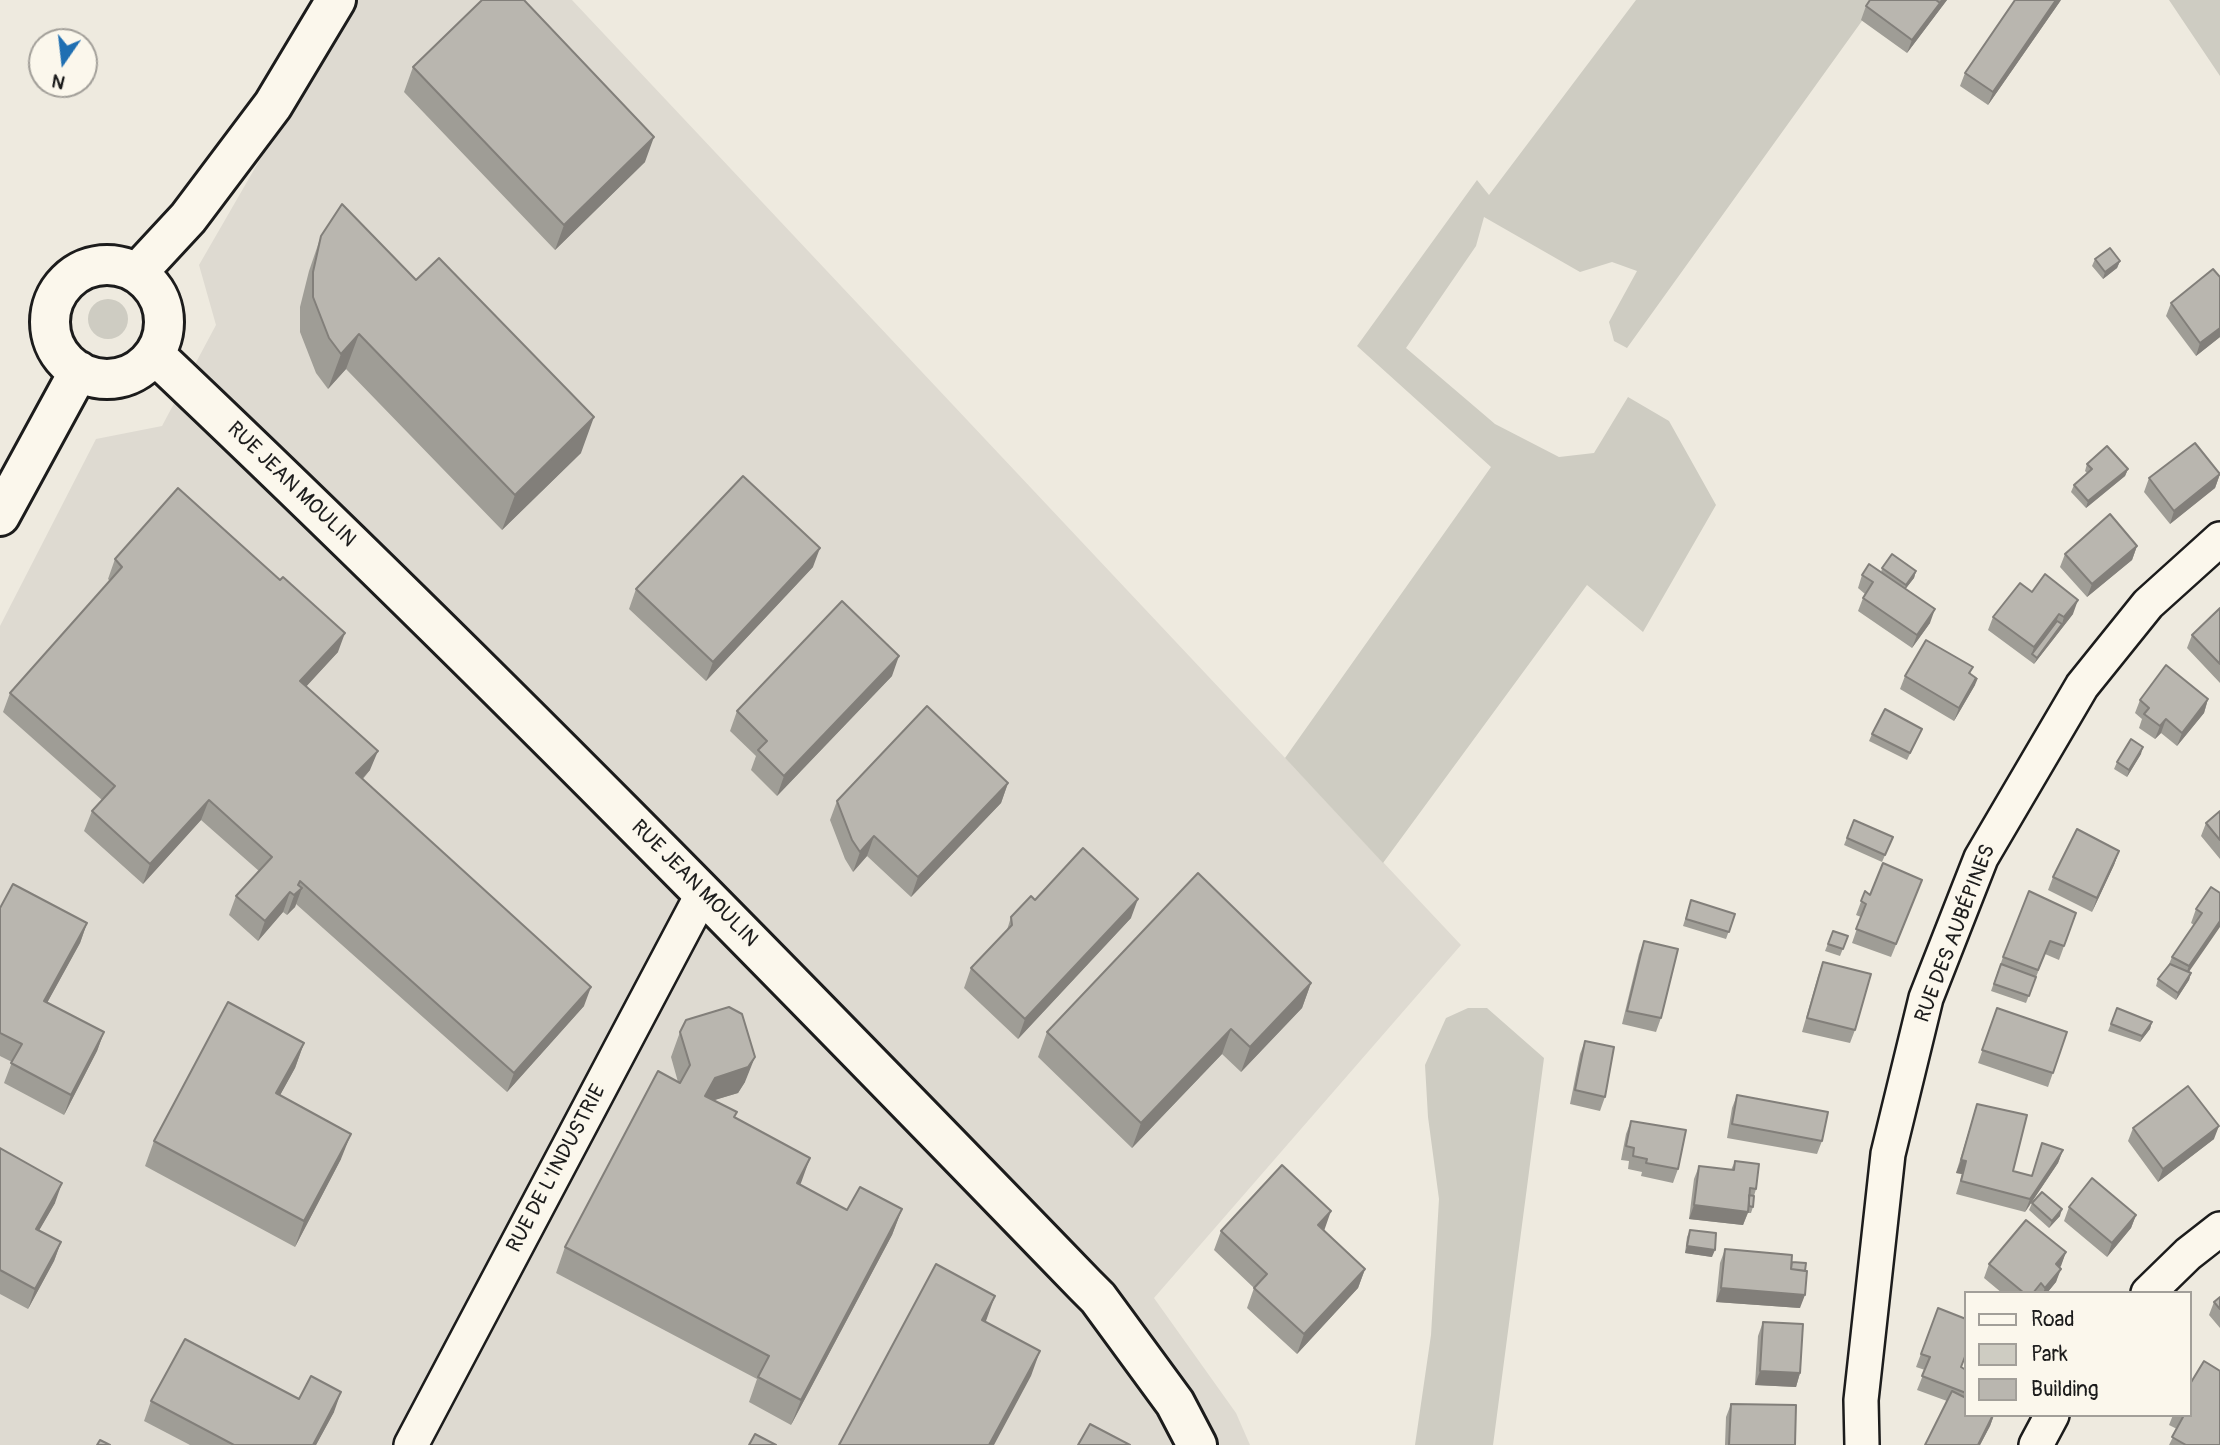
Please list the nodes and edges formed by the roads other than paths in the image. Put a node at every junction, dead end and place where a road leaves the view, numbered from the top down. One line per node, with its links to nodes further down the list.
1 (336, 0): 2 (street)
2 (136, 273): 3 (street); 4 (street)
3 (154, 354): 4 (street); 7 (street, RUE JEAN MOULIN)
4 (79, 371): 5 (street)
5 (0, 516)
6 (2220, 539): 13 (street, RUE DES AUBÉPINES)
7 (704, 892): 11 (street, RUE DE L'INDUSTRIE); 12 (street, RUE JEAN MOULIN)
8 (2220, 1229): 9 (street)
9 (2150, 1291)
10 (2051, 1417): 14 (street)
11 (411, 1445)
12 (1197, 1445)
13 (1862, 1445)
14 (2036, 1445)

